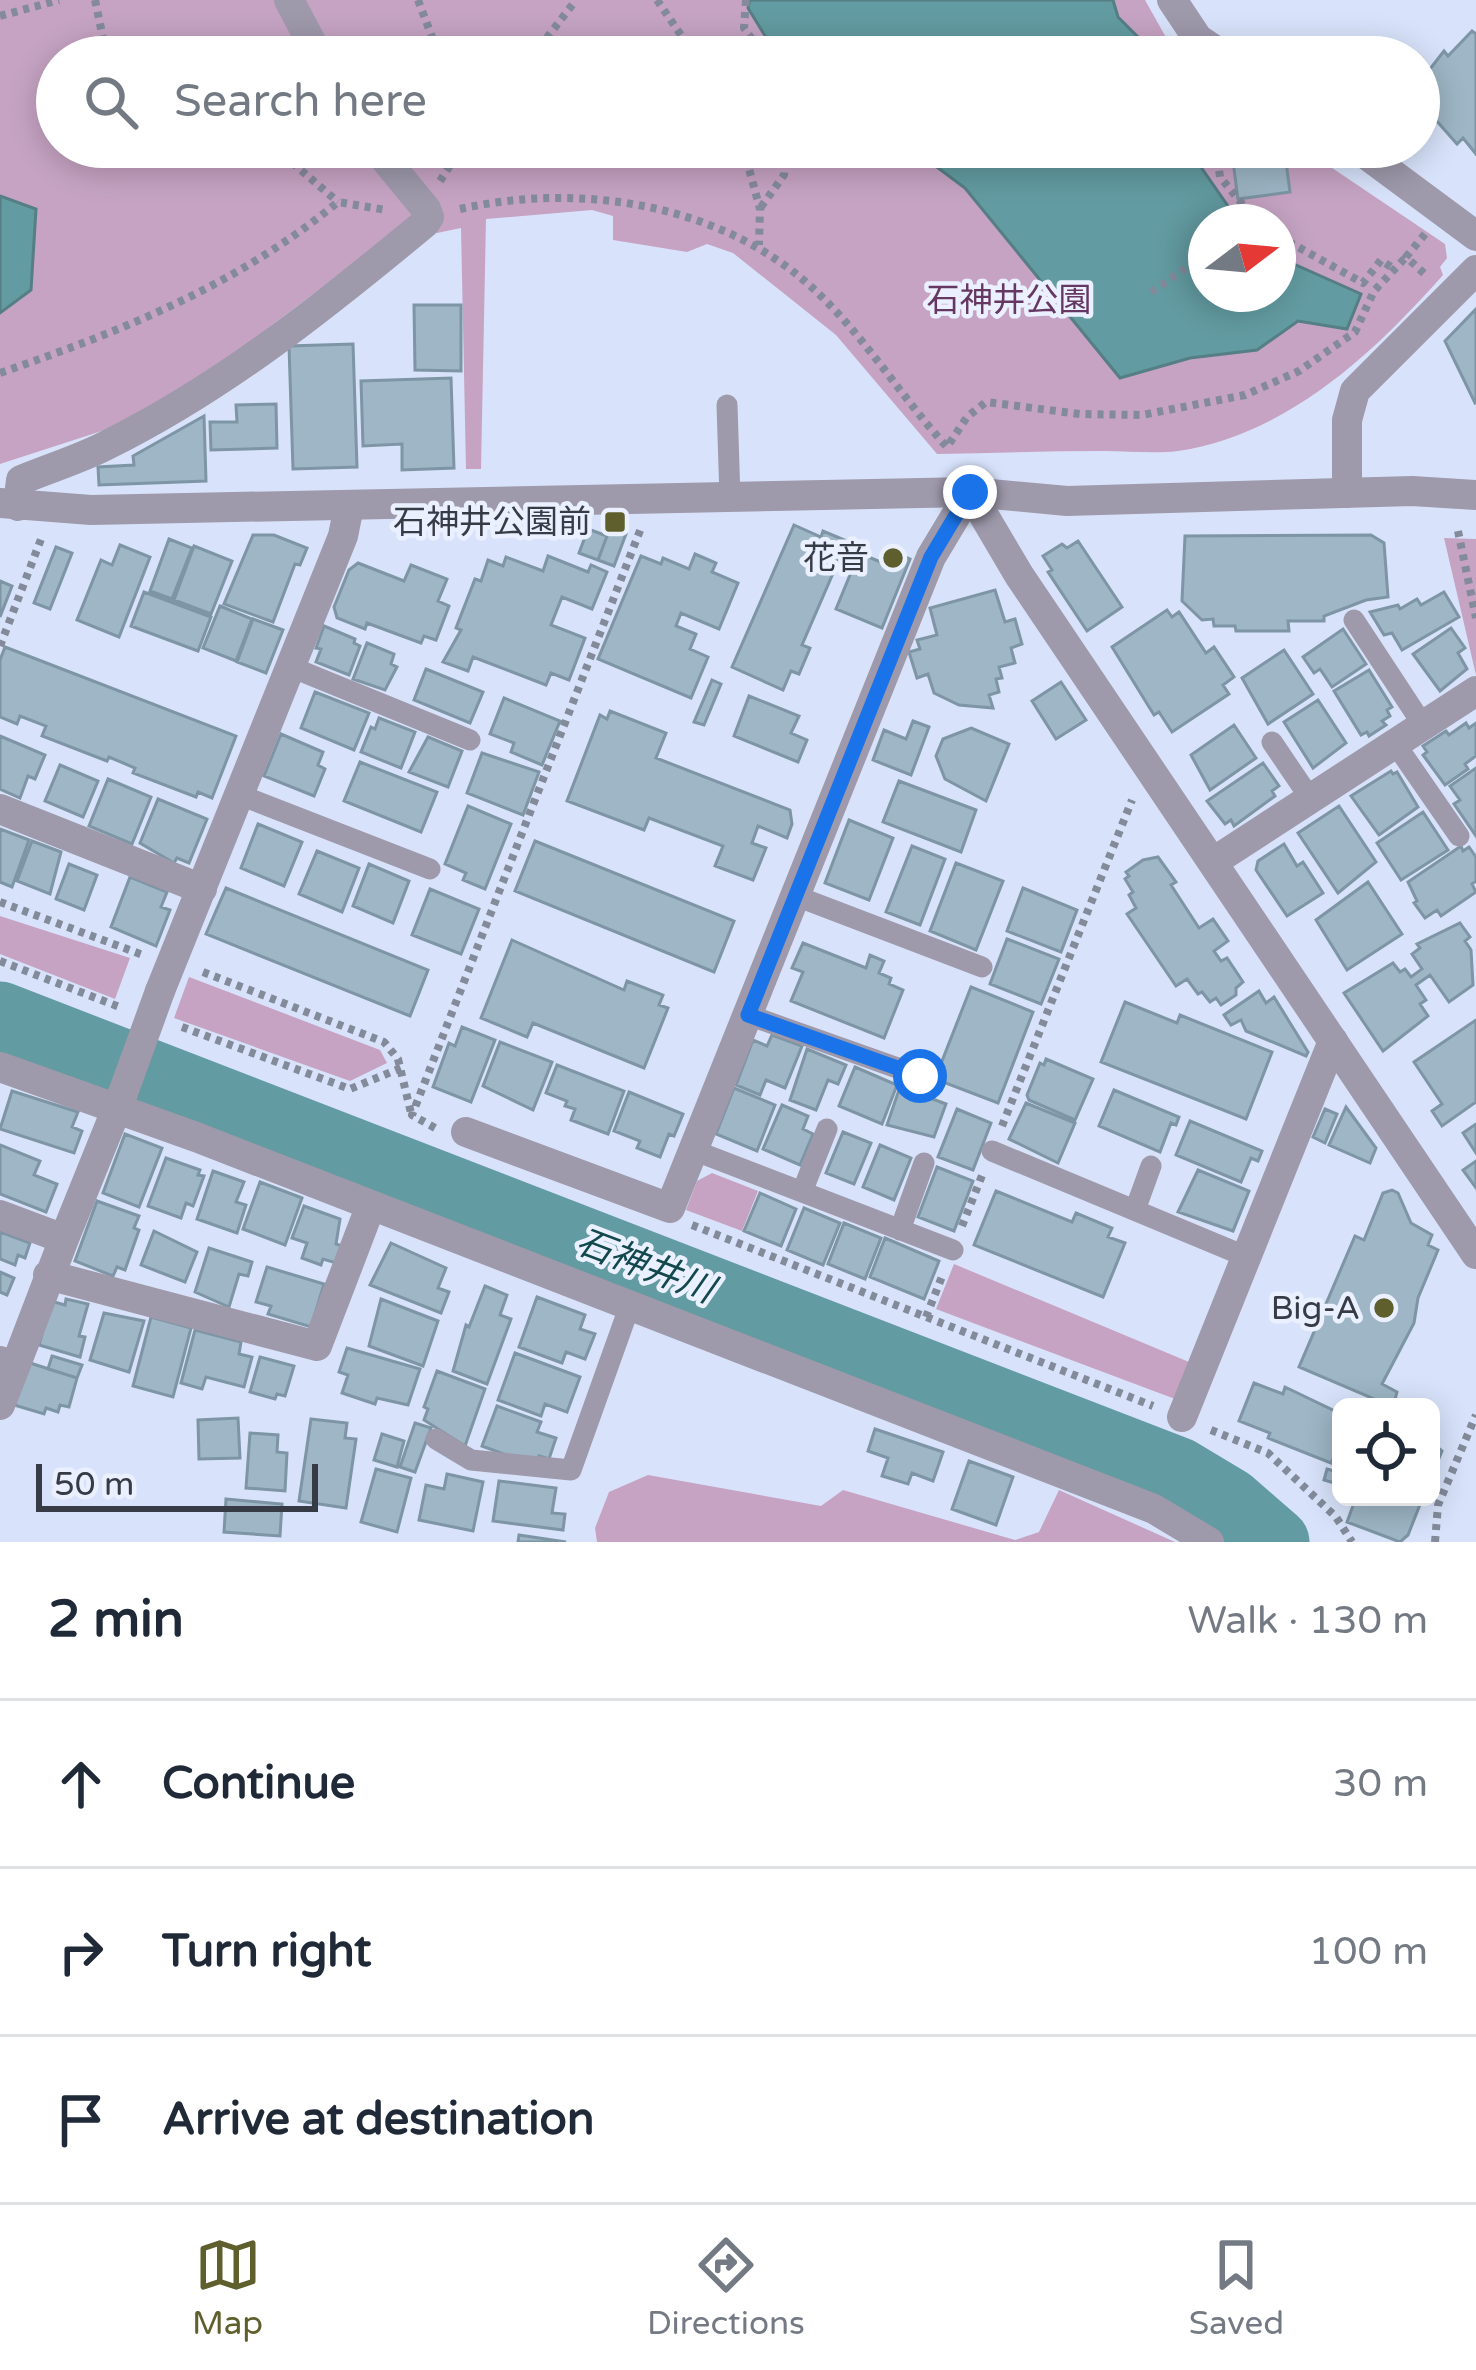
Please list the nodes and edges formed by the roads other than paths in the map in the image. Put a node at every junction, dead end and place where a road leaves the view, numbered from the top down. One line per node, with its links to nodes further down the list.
1 (290, 0): 3 (street)
2 (1172, 0): 4 (street)
3 (308, 36)
4 (1196, 36)
5 (391, 168): 14 (street)
6 (1384, 168): 7 (street)
7 (1476, 236)
8 (1476, 270): 11 (street)
9 (727, 405): 13 (lane)
10 (970, 492): 11 (street); 13 (street); 27 (street); 30 (street)
11 (1347, 493): 12 (street)
12 (1476, 495)
13 (730, 498): 15 (street)
14 (9, 505): 15 (street)
15 (349, 506): 17 (street)
16 (1354, 620): 19 (lane)
17 (291, 668): 20 (lane); 23 (street)
18 (1476, 691): 19 (street)
19 (1423, 725): 22 (street)
20 (470, 740)
21 (1272, 742): 24 (lane)
22 (1394, 742): 24 (street); 26 (lane)
23 (240, 795): 28 (lane); 29 (street)
24 (1310, 798): 27 (street)
25 (0, 808): 29 (street)
26 (1459, 836)
27 (1213, 862): 33 (street)
28 (430, 869)
29 (202, 889): 36 (street, bridge)
30 (796, 896): 31 (lane); 32 (street)
31 (982, 967)
32 (748, 1015): 35 (lane); 39 (street)
33 (1333, 1041): 50 (street); 51 (street)
34 (0, 1067): 36 (street)
35 (920, 1076)
36 (119, 1102): 44 (street); 48 (street)
37 (827, 1129): 43 (lane)
38 (466, 1132): 39 (street)
39 (693, 1150): 43 (lane)
40 (992, 1151): 45 (lane)
41 (925, 1163): 47 (lane)
42 (1151, 1166): 45 (lane)
43 (802, 1192): 47 (lane)
44 (371, 1205): 52 (street); 53 (street)
45 (1135, 1210): 51 (lane)
46 (0, 1215): 48 (street)
47 (901, 1230): 49 (lane)
48 (64, 1239): 52 (street)
49 (952, 1250)
50 (1476, 1254)
51 (1247, 1257): 56 (street)
52 (48, 1275): 54 (street)
53 (629, 1305): 57 (lane); 58 (street)
54 (8, 1364): 55 (street)
55 (0, 1405)
56 (1182, 1417)
57 (436, 1439)
58 (1209, 1542)

